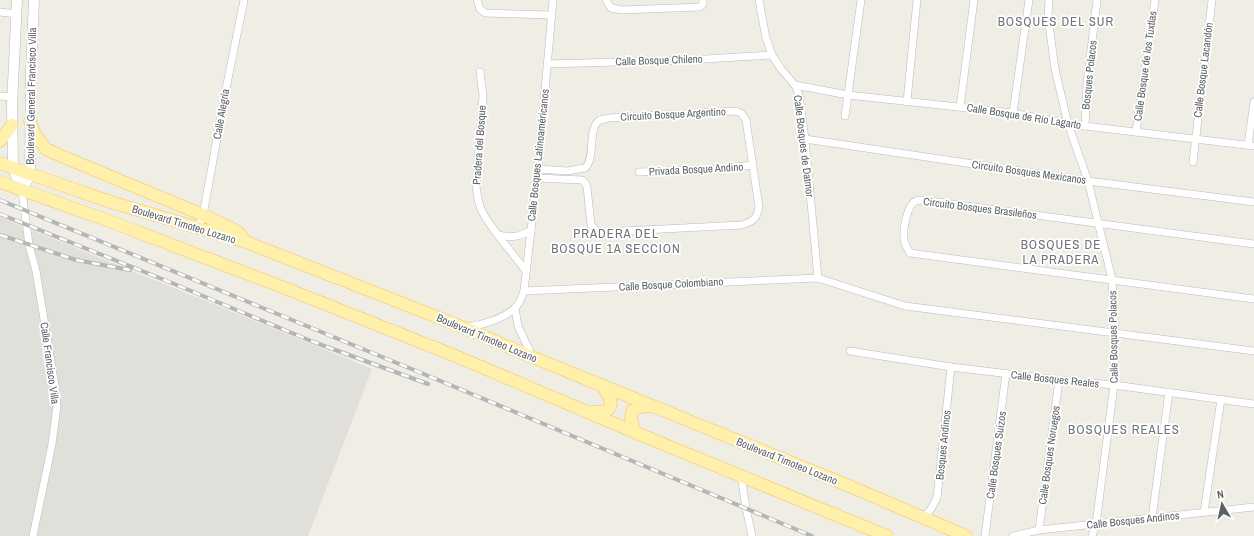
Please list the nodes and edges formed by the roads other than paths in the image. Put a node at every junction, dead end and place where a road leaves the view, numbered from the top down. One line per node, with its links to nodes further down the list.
1 (17, 0): 18 (main road, Boulevard General Francisco Villa)
2 (34, 0): 32 (main road, Boulevard General Francisco Villa)
3 (244, 0): 53 (street, Calle Alegría)
4 (477, 0): 19 (street)
5 (553, 0): 19 (street, Calle Bosques Latinoaméricanos)
6 (606, 0): 7 (street)
7 (703, 0)
8 (758, 0): 20 (street, Calle Bosques de Datmor)
9 (861, 0): 24 (street)
10 (917, 0): 27 (street)
11 (974, 0): 29 (street)
12 (1029, 0): 30 (street)
13 (1048, 0): 33 (street, Calle Bosques Polacos)
14 (1097, 0): 35 (street, Bosques Polacos)
15 (1155, 0): 36 (street, Calle Bosque de los Tuxtlas)
16 (1212, 0): 38 (street, Calle Bosque Lacandón)
17 (0, 12): 18 (street)
18 (16, 14): 26 (main road, Boulevard General Francisco Villa)
19 (551, 15): 21 (street, Calle Bosques Latinoaméricanos)
20 (772, 55): 21 (street, Calle Bosque Chileno); 23 (street, Calle Bosques de Datmor)
21 (547, 64): 45 (street, Calle Bosques Latinoaméricanos)
22 (480, 72): 57 (street, Pradera del Bosque)
23 (795, 85): 24 (street, Calle Bosque de Río Lagarto); 37 (street, Calle Bosques de Datmor)
24 (848, 95): 27 (street, Calle Bosque de Río Lagarto); 31 (street)
25 (0, 96): 26 (street)
26 (12, 97): 34 (main road, Boulevard General Francisco Villa)
27 (907, 102): 29 (street, Calle Bosque de Río Lagarto)
28 (1254, 102): 40 (street)
29 (960, 107): 30 (street, Calle Bosque de Río Lagarto)
30 (1013, 113): 33 (street, Calle Bosque de Río Lagarto)
31 (845, 116)
32 (30, 121): 47 (main road, Boulevard General Francisco Villa); 53 (main road)
33 (1068, 124): 35 (street, Calle Bosque de Río Lagarto); 49 (street, Calle Bosques Polacos)
34 (12, 125): 39 (main road); 44 (main road, Boulevard General Francisco Villa)
35 (1085, 126): 36 (street, Calle Bosque de Río Lagarto)
36 (1136, 132): 38 (street, Calle Bosque de Río Lagarto)
37 (805, 139): 49 (street, Circuito Bosques Mexicanos); 61 (street, Calle Bosques de Datmor)
38 (1195, 139): 40 (street, Calle Bosque de Río Lagarto); 41 (street, Calle Bosque Lacandón)
39 (0, 141)
40 (1251, 145)
41 (1193, 162)
42 (0, 163): 44 (main road, Boulevard Timoteo Lozano)
43 (752, 165): 45 (street, Circuito Bosque Argentino); 46 (street, Privada Bosque Andino); 48 (street, Circuito Bosque Argentino)
44 (13, 168): 47 (main road, Boulevard Timoteo Lozano); 51 (main road, Boulevard General Francisco Villa)
45 (538, 169): 48 (street, Calle Bosques Latinoaméricanos)
46 (639, 172)
47 (30, 174): 51 (main road, Boulevard General Francisco Villa); 55 (main road, Boulevard Timoteo Lozano)
48 (537, 178): 56 (street, Calle Bosques Latinoaméricanos)
49 (1088, 181): 52 (street, Circuito Bosques Mexicanos); 54 (street, Calle Bosques Polacos)
50 (0, 182): 51 (main road, Boulevard Timoteo Lozano)
51 (22, 191): 80 (main road, Boulevard Timoteo Lozano); 89 (street, Calle Francisco Villa)
52 (1254, 202)
53 (203, 214): 55 (street, Calle Alegría); 58 (main road)
54 (1099, 223): 59 (street, Circuito Bosques Brasileños); 62 (street, Calle Bosques Polacos); 62 (street, Circuito Bosques Brasileños)
55 (198, 228): 58 (main road, Boulevard Timoteo Lozano)
56 (531, 230): 57 (street); 60 (street, Calle Bosques Latinoaméricanos)
57 (498, 235): 60 (street, Pradera del Bosque)
58 (246, 242): 66 (main road, Boulevard Timoteo Lozano)
59 (1254, 244)
60 (526, 270): 63 (street, Calle Bosques Latinoaméricanos)
61 (818, 278): 63 (street, Calle Bosque Colombiano); 67 (street)
62 (1112, 279): 64 (street, Circuito Bosques Brasileños); 67 (street, Calle Bosques Polacos)
63 (524, 291): 65 (street, Calle Bosques Latinoaméricanos)
64 (1254, 299)
65 (515, 308): 66 (street); 70 (street)
66 (465, 328): 70 (main road, Boulevard Timoteo Lozano)
67 (1115, 333): 69 (street); 75 (street, Calle Bosques Polacos)
68 (850, 351): 71 (street, Calle Bosques Reales)
69 (1254, 351)
70 (532, 357): 74 (main road, Boulevard Timoteo Lozano)
71 (951, 367): 72 (street, Calle Bosques Reales); 85 (street, Bosques Andinos)
72 (1006, 374): 73 (street, Calle Bosques Reales); 93 (street, Calle Bosques Suizos)
73 (1059, 380): 75 (street, Calle Bosques Reales); 88 (street, Calle Bosques Noruegos)
74 (602, 385): 79 (main road, Boulevard Timoteo Lozano); 80 (main road)
75 (1114, 385): 76 (street, Calle Bosques Reales); 87 (street, Calle Bosques Polacos)
76 (1169, 392): 77 (street, Calle Bosques Reales); 86 (street)
77 (1221, 399): 78 (street, Calle Bosques Reales); 84 (street)
78 (1254, 404)
79 (650, 406): 81 (main road); 85 (main road, Boulevard Timoteo Lozano)
80 (588, 412): 81 (main road, Boulevard Timoteo Lozano)
81 (634, 432): 82 (main road, Boulevard Timoteo Lozano)
82 (741, 476): 90 (street); 91 (main road, Boulevard Timoteo Lozano)
83 (1254, 507): 84 (street, Calle Bosques Andinos)
84 (1204, 512): 86 (street, Calle Bosques Andinos)
85 (923, 518): 92 (main road, Boulevard Timoteo Lozano)
86 (1152, 518): 87 (street, Calle Bosques Andinos)
87 (1096, 524): 88 (street, Calle Bosques Andinos); 95 (street, Calle Bosques Polacos)
88 (1040, 530): 94 (street, Calle Bosques Andinos)
89 (33, 536)
90 (752, 536)
91 (887, 536)
92 (966, 536)
93 (985, 536)
94 (1013, 536)
95 (1092, 536)

